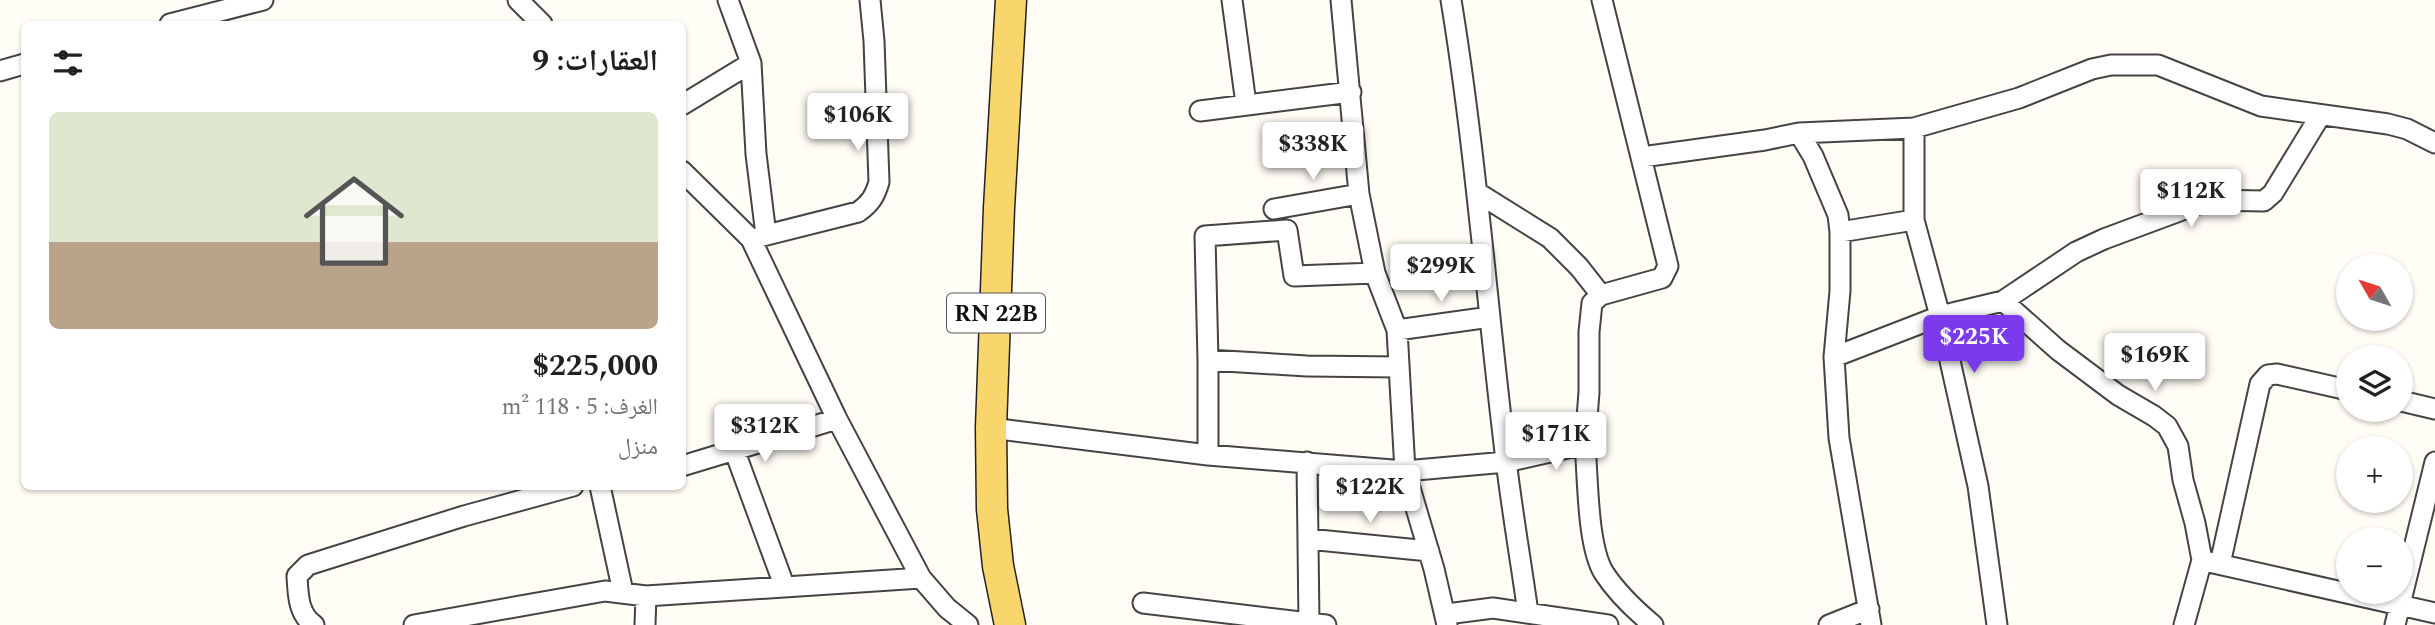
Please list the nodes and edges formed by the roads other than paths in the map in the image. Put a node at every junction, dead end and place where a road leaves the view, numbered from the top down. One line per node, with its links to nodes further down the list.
1 (263, 0): 10 (street)
2 (518, 0): 11 (street)
3 (728, 0): 12 (street)
4 (870, 0): 30 (street)
5 (1011, 0): 44 (main road, RN 22B)
6 (1232, 0): 17 (street)
7 (1341, 0): 15 (street)
8 (1451, 0): 25 (street)
9 (1602, 0): 23 (street)
10 (182, 21)
11 (539, 21)
12 (751, 63): 16 (street); 30 (street)
13 (21, 65): 14 (street)
14 (0, 71)
15 (1350, 92): 17 (street); 26 (street)
16 (686, 103)
17 (1246, 103): 18 (street)
18 (1200, 111)
19 (2320, 116): 20 (street); 22 (street); 33 (street)
20 (1914, 128): 21 (street); 28 (street)
21 (1799, 133): 23 (street); 29 (street)
22 (2435, 143)
23 (1642, 157): 32 (street)
24 (686, 174): 30 (street)
25 (1478, 192): 32 (street); 35 (street)
26 (1359, 194): 27 (street); 31 (street)
27 (1274, 209)
28 (1914, 220): 29 (street); 34 (street)
29 (1840, 232): 37 (street)
30 (759, 237): 43 (street)
31 (1375, 274): 36 (street); 38 (street)
32 (1601, 295): 45 (street)
33 (2003, 301): 34 (street); 57 (street)
34 (1940, 316): 37 (street); 77 (street)
35 (1490, 317): 36 (street); 49 (street)
36 (1397, 330): 39 (street)
37 (1834, 357): 66 (street)
38 (1208, 360): 39 (street); 47 (street)
39 (1399, 367): 52 (street)
40 (2336, 387): 57 (street)
41 (2413, 404): 42 (street)
42 (2435, 409)
43 (837, 419): 46 (street); 58 (street)
44 (990, 428): 47 (street); 73 (main road, RN 22B)
45 (1586, 444): 49 (street); 75 (street)
46 (735, 452): 51 (street); 59 (street)
47 (1208, 455): 48 (street)
48 (1307, 462): 52 (street); 55 (street)
49 (1506, 462): 52 (street); 64 (street)
50 (2435, 462): 63 (street)
51 (686, 465)
52 (1405, 471): 56 (street)
53 (558, 490): 69 (street)
54 (601, 490): 60 (street)
55 (1308, 539): 56 (street); 68 (street)
56 (1429, 551): 67 (street)
57 (2211, 562): 63 (street); 78 (street)
58 (921, 578): 59 (street); 72 (street)
59 (784, 585): 61 (street)
60 (623, 592): 61 (street); 70 (street)
61 (646, 596): 71 (street)
62 (1143, 603): 68 (street)
63 (2400, 605): 65 (street); 79 (street)
64 (1528, 613): 67 (street); 74 (street)
65 (2435, 613)
66 (1870, 617): 76 (street)
67 (1447, 620)
68 (1305, 623)
69 (314, 625)
70 (414, 625)
71 (645, 625)
72 (968, 625)
73 (1010, 625)
74 (1608, 625)
75 (1653, 625)
76 (1829, 625)
77 (1997, 625)
78 (2184, 625)
79 (2395, 625)

